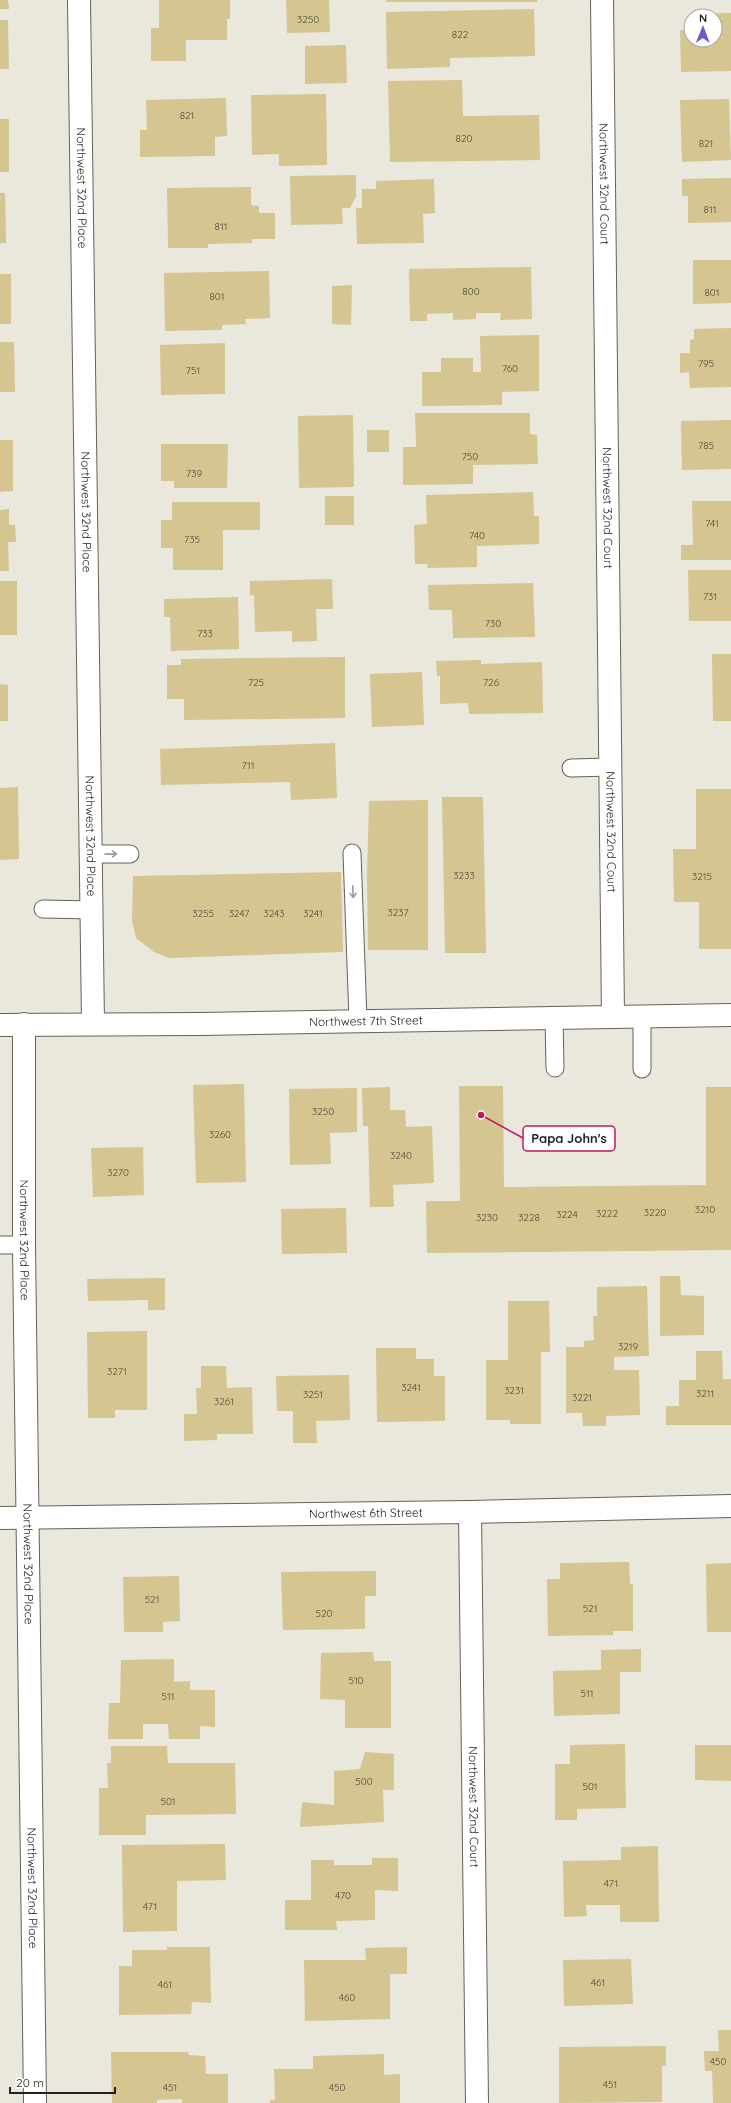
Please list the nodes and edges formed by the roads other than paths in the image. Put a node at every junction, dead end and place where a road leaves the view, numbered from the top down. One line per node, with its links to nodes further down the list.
1 (79, 0): 6 (street, Northwest 32nd Place)
2 (602, 0): 4 (street, Northwest 32nd Court)
3 (571, 768): 4 (lane)
4 (611, 768): 12 (street, Northwest 32nd Court)
5 (352, 853): 14 (lane, one-way to 14)
6 (92, 854): 7 (lane, one-way to 7); 9 (street, Northwest 32nd Place)
7 (130, 854)
8 (43, 909): 9 (lane)
9 (93, 910): 15 (street, Northwest 32nd Place)
10 (731, 1015): 11 (street, Northwest 7th Street)
11 (642, 1016): 12 (street, Northwest 7th Street); 19 (lane)
12 (612, 1017): 13 (street, Northwest 7th Street)
13 (554, 1018): 14 (street, Northwest 7th Street); 18 (lane)
14 (358, 1020): 15 (street, Northwest 7th Street)
15 (93, 1023): 17 (street, Northwest 7th Street)
16 (0, 1024): 17 (street, Northwest 7th Street)
17 (24, 1024): 21 (street, Northwest 32nd Place)
18 (555, 1068)
19 (642, 1069)
20 (0, 1245): 21 (lane)
21 (24, 1245): 24 (street, Northwest 32nd Place)
22 (731, 1506): 23 (street, Northwest 6th Street)
23 (470, 1512): 24 (street, Northwest 6th Street); 27 (street, Northwest 32nd Court)
24 (27, 1517): 25 (street, Northwest 6th Street); 26 (street, Northwest 32nd Place)
25 (0, 1518)
26 (35, 2103)
27 (477, 2103)

